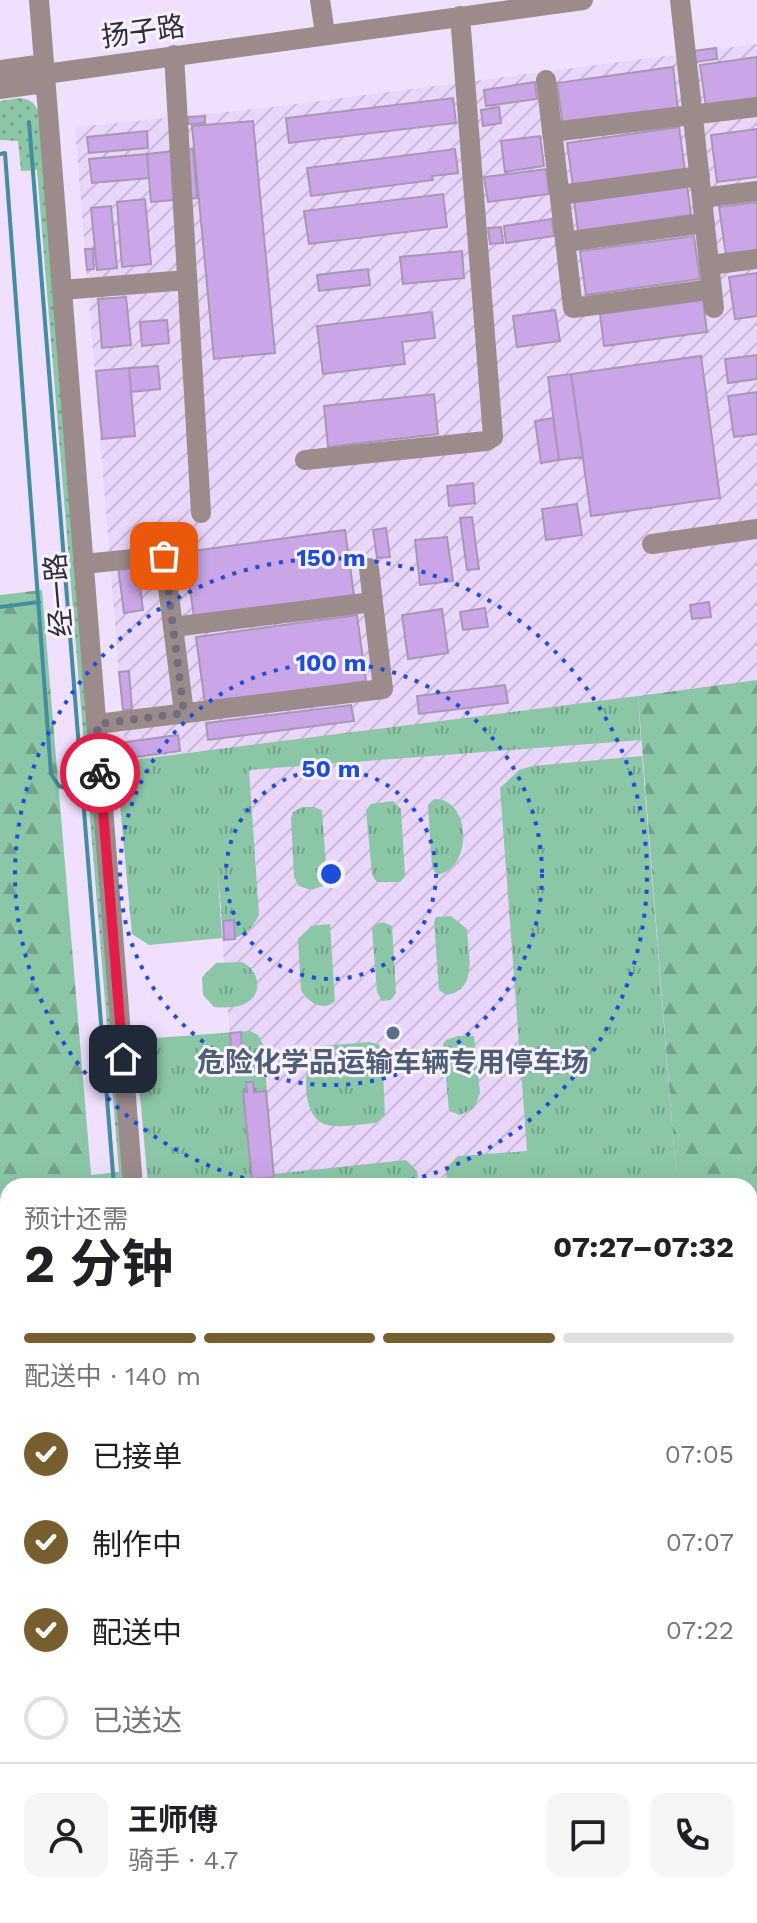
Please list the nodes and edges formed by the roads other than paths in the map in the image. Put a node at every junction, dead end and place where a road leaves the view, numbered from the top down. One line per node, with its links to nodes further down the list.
1 (39, 0): 9 (street, 经一路)
2 (320, 0): 6 (street)
3 (583, 0): 5 (street, 扬子路)
4 (680, 0): 13 (street)
5 (460, 16): 6 (street, 扬子路); 25 (street)
6 (325, 34): 7 (street, 扬子路)
7 (174, 55): 9 (street, 扬子路); 23 (street)
8 (0, 70): 9 (street, 扬子路)
9 (45, 73): 11 (street, 扬子路); 24 (street, 经一路)
10 (546, 80): 14 (street)
11 (0, 89)
12 (757, 107): 13 (street)
13 (693, 115): 14 (street); 15 (street)
14 (552, 132): 17 (street)
15 (700, 176): 17 (street); 18 (street)
16 (757, 191): 18 (street)
17 (560, 195): 20 (street)
18 (702, 198): 19 (street)
19 (705, 223): 20 (street); 22 (street)
20 (565, 242): 22 (street)
21 (757, 259): 22 (street)
22 (710, 265)
23 (187, 280): 24 (street); 26 (street)
24 (62, 290): 29 (street, 经一路)
25 (305, 460)
26 (201, 513)
27 (757, 529): 28 (street)
28 (652, 544)
29 (83, 564): 32 (street); 34 (street, 经一路)
30 (369, 568): 31 (street)
31 (373, 602): 32 (street); 33 (street)
32 (173, 627): 33 (street)
33 (184, 713): 34 (street)
34 (97, 724): 35 (street, 经一路)
35 (132, 1178)

